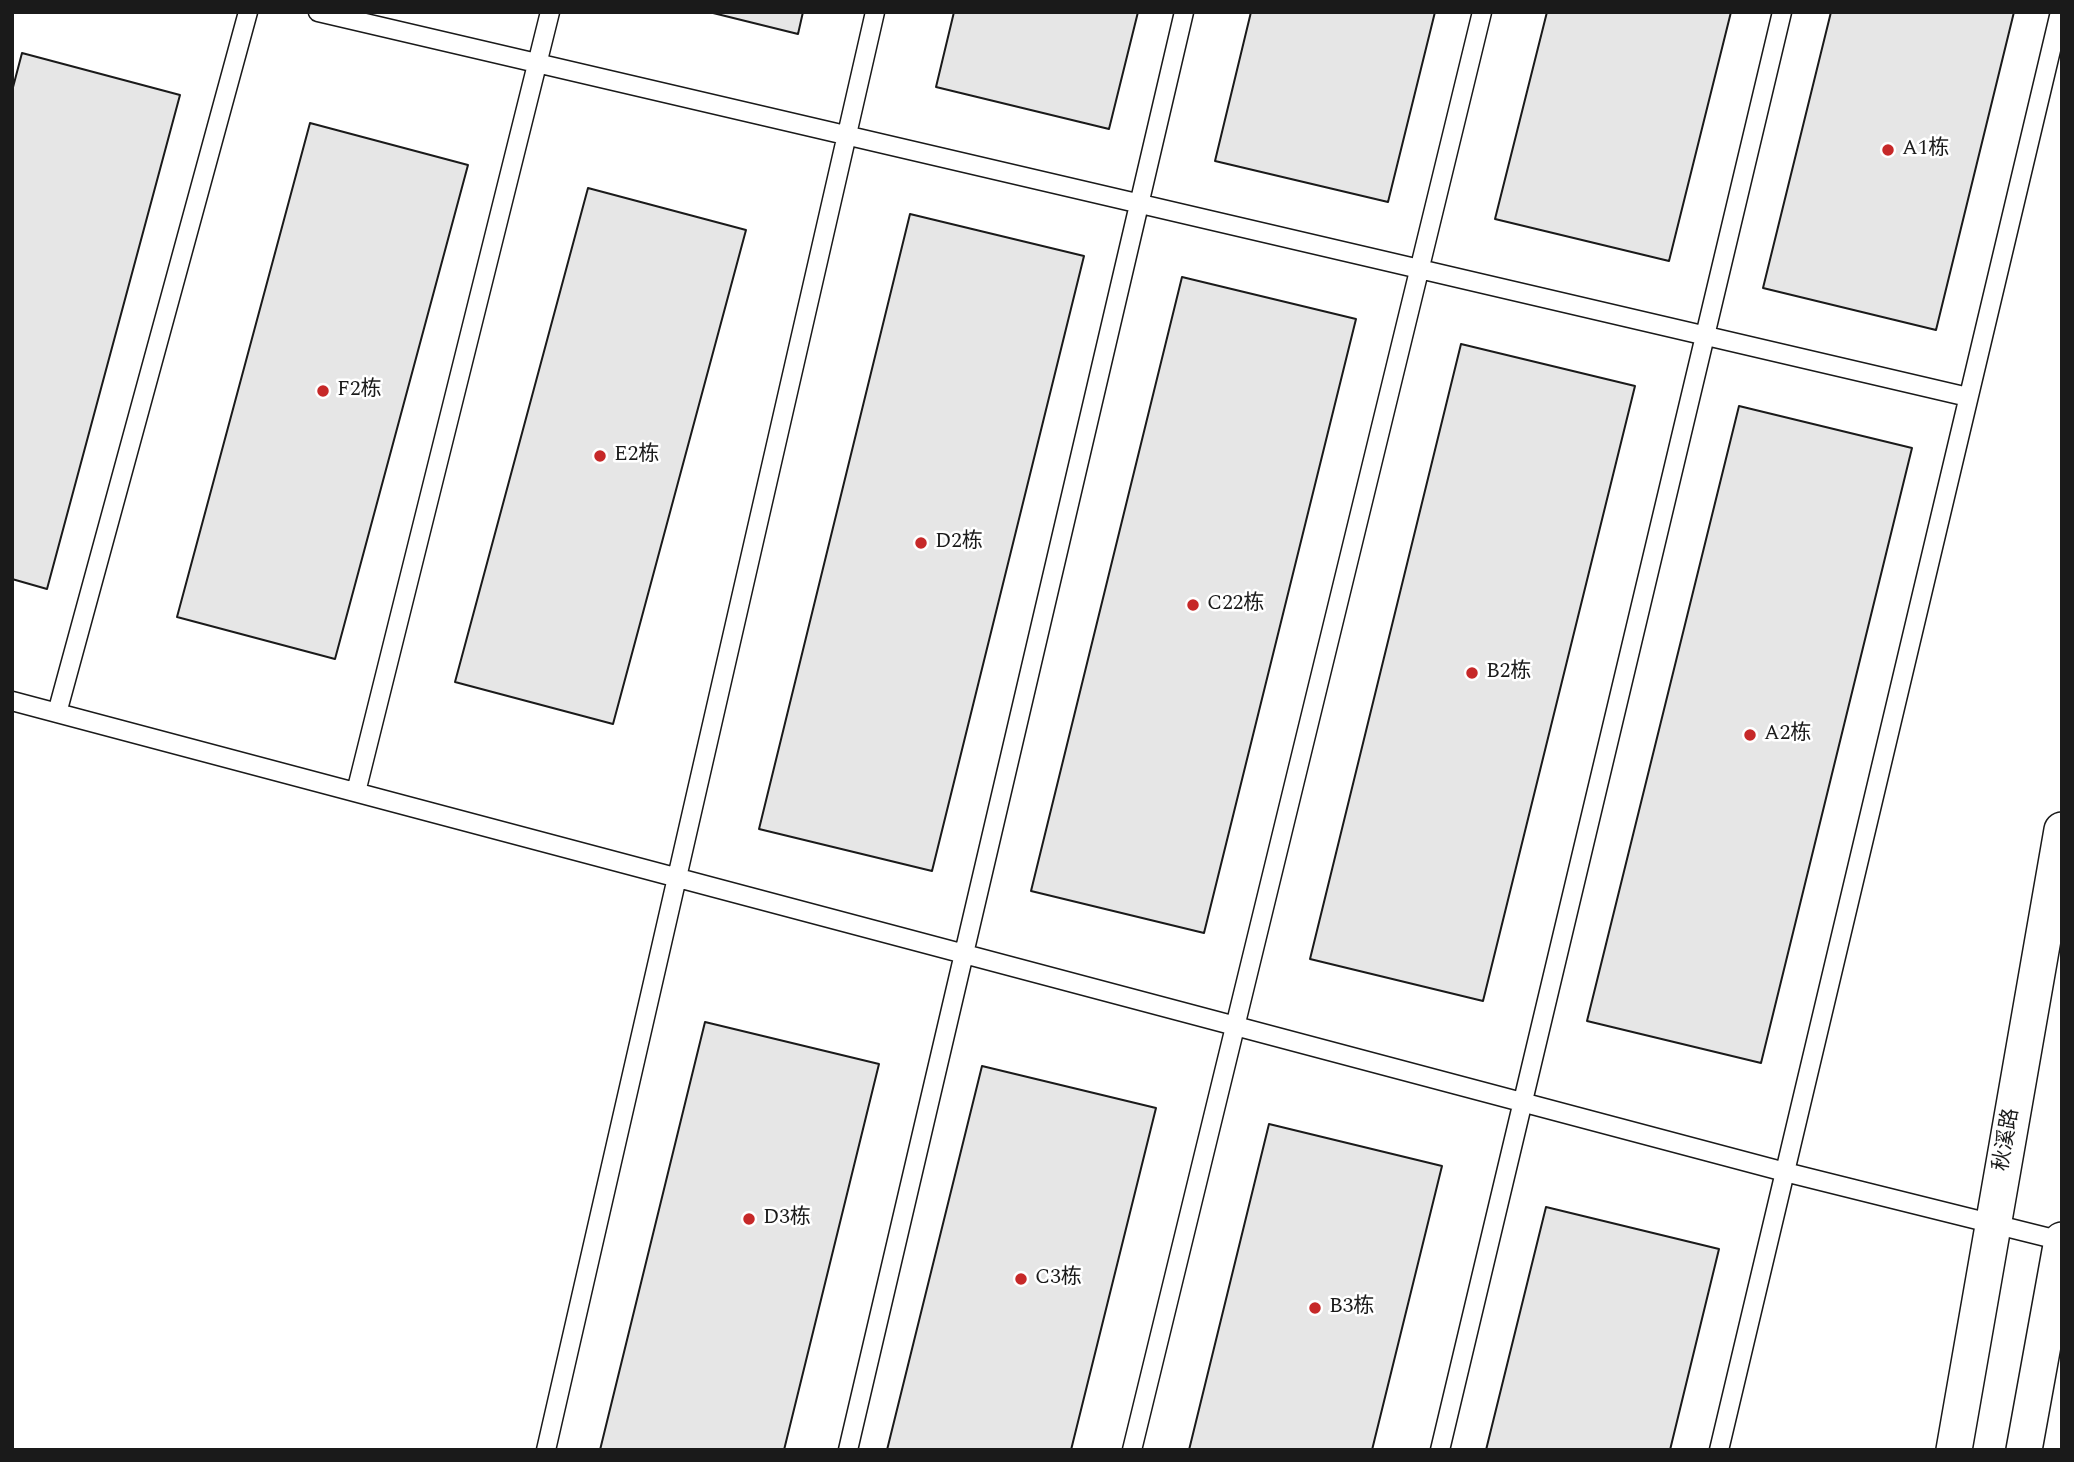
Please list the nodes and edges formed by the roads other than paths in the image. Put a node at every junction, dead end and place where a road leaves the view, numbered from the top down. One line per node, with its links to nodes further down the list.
1 (248, 12): 16 (lane)
2 (318, 12): 9 (lane)
3 (550, 12): 9 (lane)
4 (876, 12): 10 (lane)
5 (1184, 12): 11 (lane)
6 (1482, 12): 12 (lane)
7 (1782, 12): 13 (lane)
8 (2060, 12): 14 (lane)
9 (537, 63): 10 (lane); 17 (lane)
10 (847, 136): 11 (lane); 19 (lane)
11 (1139, 204): 12 (lane); 20 (lane)
12 (1420, 269): 13 (lane); 21 (lane)
13 (1705, 335): 14 (lane); 22 (lane)
14 (1968, 397): 23 (lane)
15 (12, 701): 16 (lane)
16 (57, 713): 17 (lane)
17 (356, 792): 19 (lane)
18 (2062, 830): 24 (street, 秋溪路)
19 (677, 878): 20 (lane); 26 (lane)
20 (964, 954): 21 (lane); 27 (lane)
21 (1236, 1026): 22 (lane); 28 (lane)
22 (1522, 1103): 23 (lane); 29 (lane)
23 (1785, 1172): 24 (lane); 30 (lane)
24 (1993, 1224): 25 (lane); 31 (street, 秋溪路)
25 (2062, 1240): 32 (street)
26 (547, 1450)
27 (848, 1450)
28 (1132, 1450)
29 (1440, 1450)
30 (1719, 1450)
31 (1954, 1450)
32 (2024, 1450)

